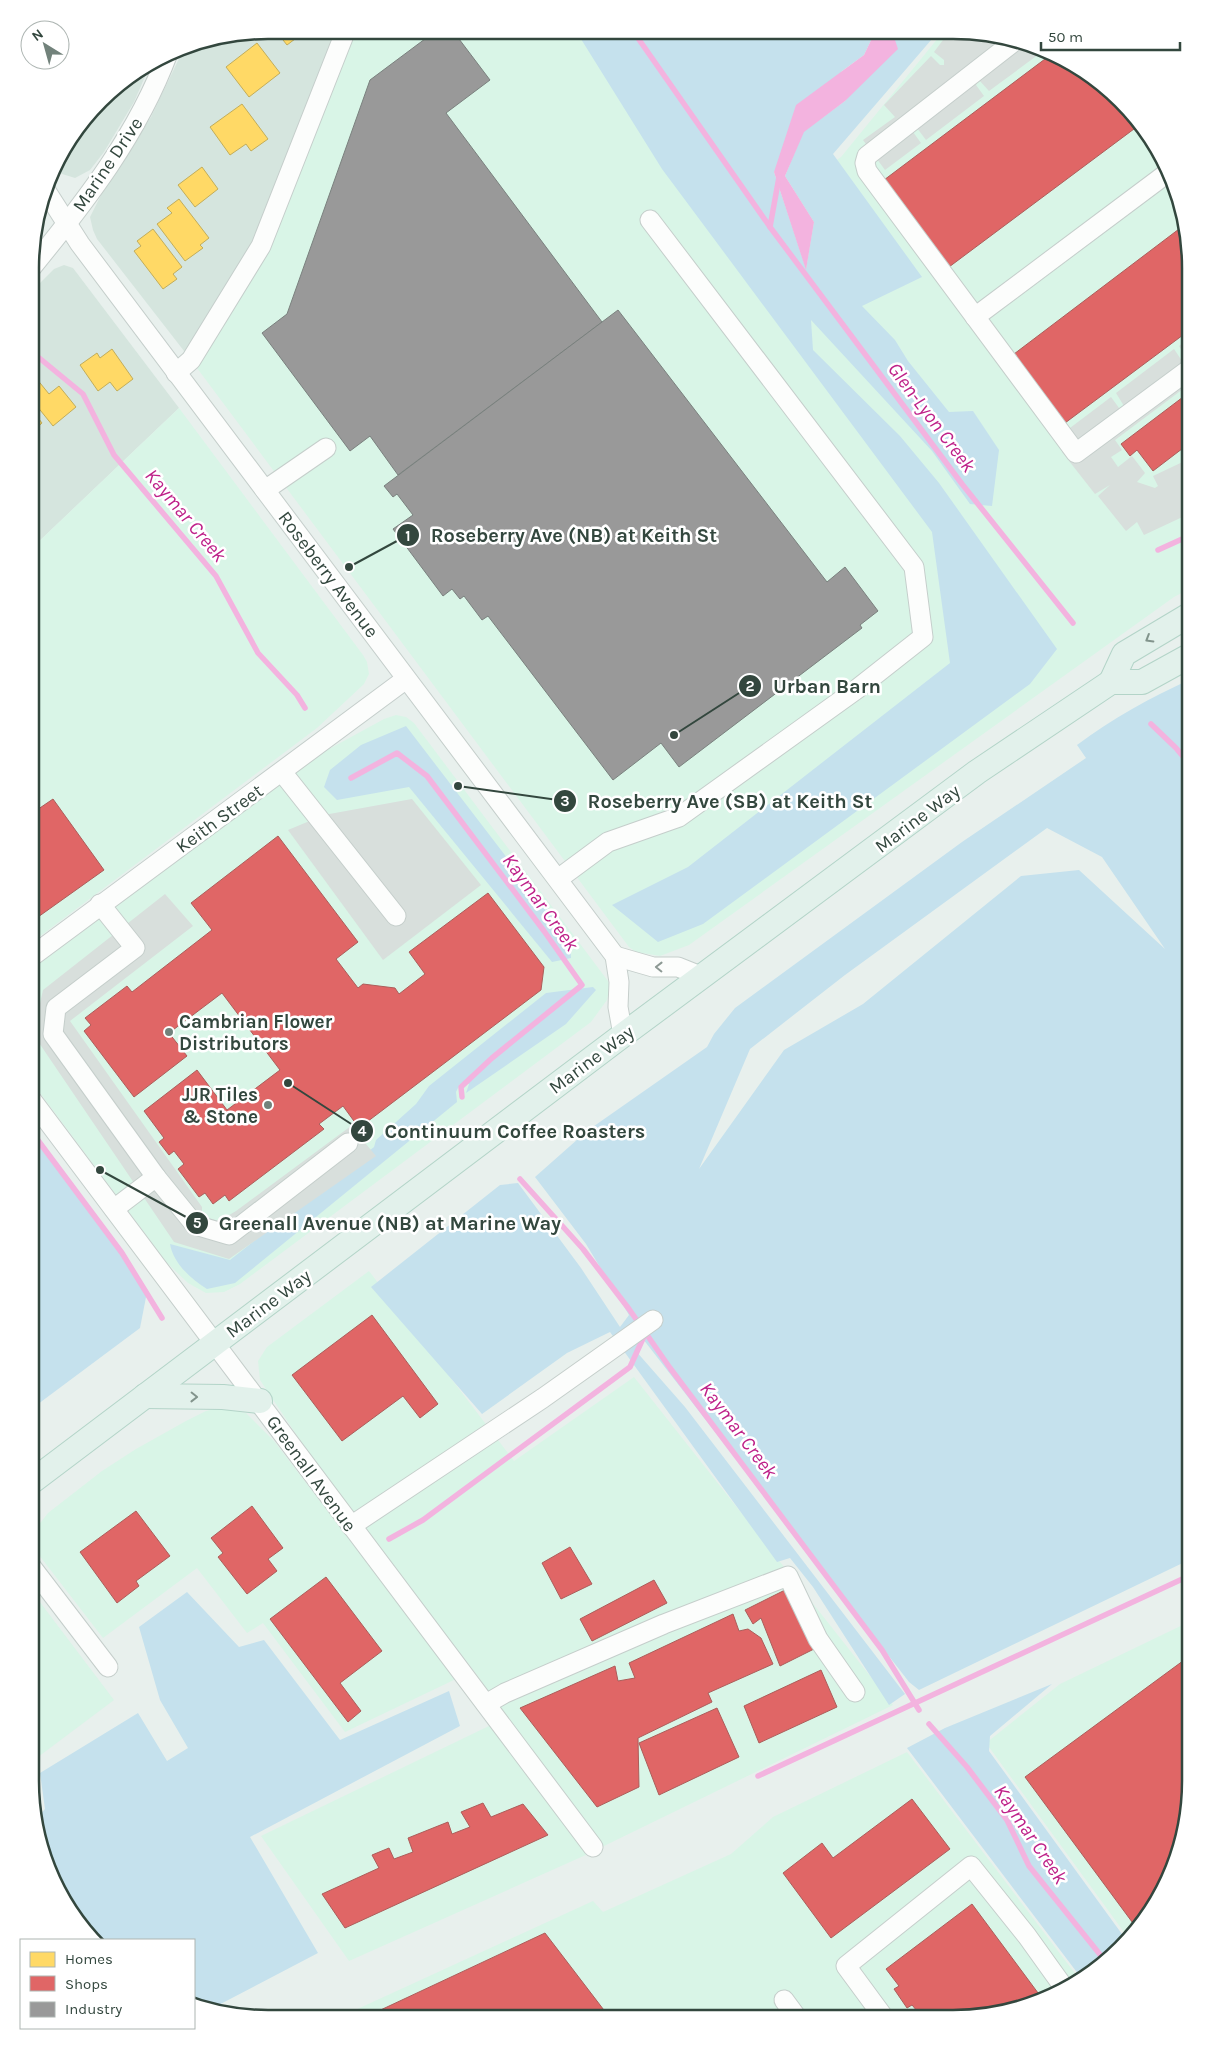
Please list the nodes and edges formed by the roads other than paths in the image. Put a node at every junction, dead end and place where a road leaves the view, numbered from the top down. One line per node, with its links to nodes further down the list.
1 (342, 39): 10 (street)
2 (1009, 46): 9 (street)
3 (164, 63): 7 (street, Marine Drive)
4 (1163, 176): 9 (street)
5 (50, 198): 7 (street, Roseberry Avenue)
6 (650, 220): 19 (street)
7 (66, 225): 8 (street, Marine Drive); 10 (street, Roseberry Avenue)
8 (39, 258)
9 (975, 317): 11 (street)
10 (176, 373): 13 (street, Roseberry Avenue)
11 (1182, 375)
12 (326, 448): 13 (street)
13 (265, 490): 16 (street, Roseberry Avenue)
14 (1182, 619): 17 (main road, one-way to 17)
15 (1182, 660): 17 (main road)
16 (406, 679): 18 (street, Keith Street); 19 (street, Roseberry Avenue)
17 (1112, 682): 24 (main road, Marine Way)
18 (282, 772): 20 (street, Keith Street); 21 (street)
19 (558, 879): 23 (street, Roseberry Avenue)
20 (100, 904): 22 (street, Keith Street); 28 (street)
21 (396, 916)
22 (39, 950)
23 (615, 956): 24 (street, one-way to 23); 25 (street, Roseberry Avenue)
24 (703, 977): 25 (main road, Marine Way)
25 (623, 1035): 31 (main road, Marine Way)
26 (39, 1111): 29 (street, Greenall Avenue)
27 (348, 1143): 28 (street)
28 (156, 1176): 29 (street)
29 (114, 1209): 31 (street, Greenall Avenue)
30 (653, 1320): 35 (street)
31 (221, 1350): 32 (main road, Marine Way); 33 (street, Greenall Avenue)
32 (145, 1396): 33 (main road, one-way to 33); 34 (main road, Marine Way)
33 (260, 1401): 35 (street, Greenall Avenue)
34 (39, 1476)
35 (351, 1526): 39 (street, Greenall Avenue)
36 (39, 1577): 37 (street)
37 (108, 1667)
38 (855, 1692): 39 (street)
39 (486, 1704): 40 (street, Greenall Avenue)
40 (593, 1847)
41 (1061, 1984): 44 (street)
42 (784, 2000): 43 (street)
43 (792, 2010)
44 (878, 2010)

